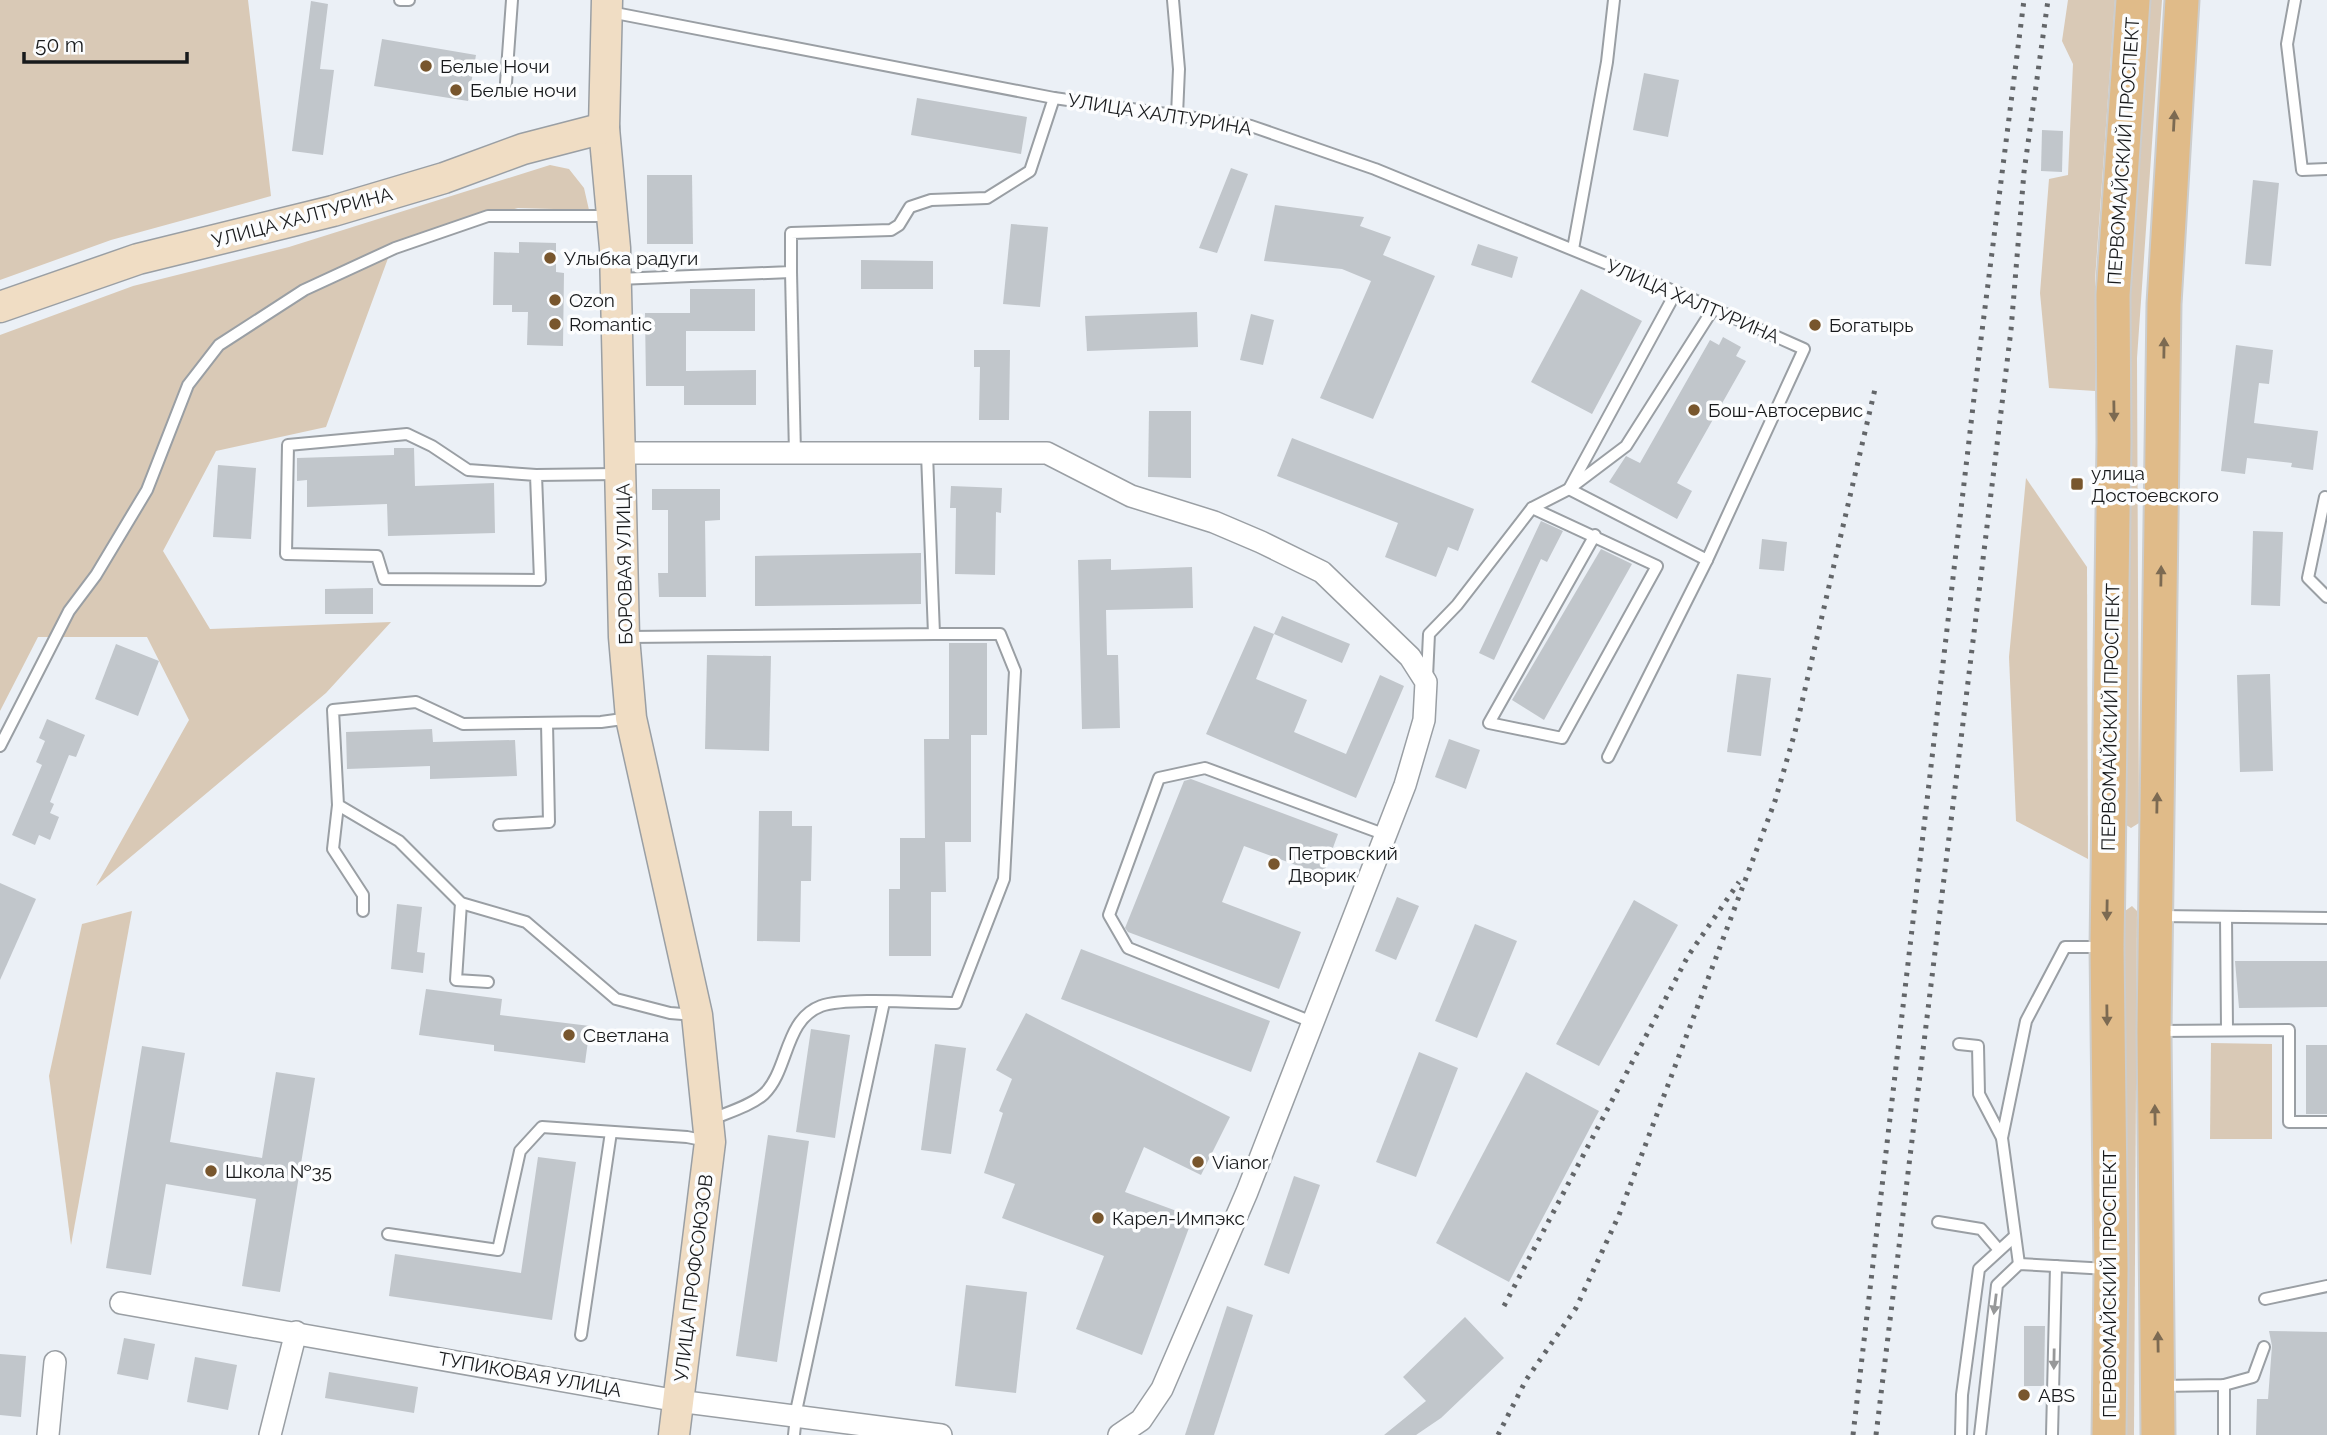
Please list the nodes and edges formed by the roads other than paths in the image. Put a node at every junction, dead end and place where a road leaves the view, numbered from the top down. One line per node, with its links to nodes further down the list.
1 (400, 0): 2 (lane)
2 (409, 0)
3 (512, 0): 10 (lane)
4 (1173, 0): 12 (lane)
5 (1614, 0): 16 (lane)
6 (2133, 0): 43 (main road, ПЕРВОМАЙСКИЙ ПРОСПЕКТ, one-way to 43)
7 (2182, 0): 42 (main road, one-way to 7)
8 (2295, 0): 14 (lane)
9 (607, 6): 11 (lane, УЛИЦА ХАЛТУРИНА); 13 (main road, БОРОВАЯ УЛИЦА)
10 (506, 82)
11 (1054, 97): 12 (lane, УЛИЦА ХАЛТУРИНА); 17 (lane)
12 (1177, 115): 16 (lane, УЛИЦА ХАЛТУРИНА)
13 (604, 128): 15 (main road, БОРОВАЯ УЛИЦА); 20 (main road, УЛИЦА ХАЛТУРИНА)
14 (2327, 169)
15 (613, 216): 18 (main road, БОРОВАЯ УЛИЦА); 37 (lane)
16 (1573, 249): 19 (lane, УЛИЦА ХАЛТУРИНА)
17 (791, 272): 18 (lane); 22 (lane)
18 (617, 279): 24 (main road, БОРОВАЯ УЛИЦА)
19 (1676, 292): 21 (lane, УЛИЦА ХАЛТУРИНА); 26 (lane)
20 (0, 307)
21 (1713, 309): 26 (lane); 30 (lane, УЛИЦА ХАЛТУРИНА)
22 (795, 454): 23 (street); 24 (street)
23 (927, 454): 32 (lane); 34 (street)
24 (622, 464): 25 (lane); 33 (main road, БОРОВАЯ УЛИЦА)
25 (536, 475): 25 (lane)
26 (1569, 489): 28 (lane); 30 (lane)
27 (2325, 497): 31 (lane)
28 (1532, 509): 29 (lane); 34 (lane)
29 (1595, 535): 29 (lane)
30 (1707, 560): 38 (lane)
31 (2327, 597)
32 (934, 634): 33 (lane); 51 (lane)
33 (624, 637): 35 (main road, БОРОВАЯ УЛИЦА)
34 (1426, 682): 41 (street)
35 (631, 718): 36 (lane); 52 (main road, БОРОВАЯ УЛИЦА)
36 (547, 723): 39 (lane); 40 (lane)
37 (0, 746)
38 (1608, 757)
39 (338, 805): 44 (lane); 45 (lane)
40 (499, 825)
41 (1385, 835): 53 (street); 53 (lane)
42 (2156, 871): 43 (main road); 46 (main road)
43 (2108, 872): 49 (main road, ПЕРВОМАЙСКИЙ ПРОСПЕКТ, one-way to 49)
44 (461, 903): 50 (lane); 52 (lane)
45 (363, 911)
46 (2155, 916): 47 (lane); 54 (main road)
47 (2226, 917): 48 (lane); 55 (lane)
48 (2327, 918)
49 (2106, 947): 60 (lane); 67 (main road, ПЕРВОМАЙСКИЙ ПРОСПЕКТ, one-way to 67)
50 (488, 982)
51 (884, 1002): 58 (lane); 78 (lane)
52 (698, 1015): 58 (main road, БОРОВАЯ УЛИЦА)
53 (1312, 1022): 83 (street)
54 (2154, 1031): 55 (lane); 76 (main road, one-way to 54)
55 (2227, 1031): 57 (lane)
56 (1959, 1044): 60 (lane)
57 (2327, 1122)
58 (709, 1131): 59 (lane); 77 (main road, УЛИЦА ПРОФСОЮЗОВ)
59 (611, 1132): 62 (lane); 72 (lane)
60 (2002, 1138): 63 (lane)
61 (1938, 1222): 64 (lane)
62 (388, 1234)
63 (2015, 1236): 64 (lane); 65 (lane)
64 (1999, 1250): 84 (lane)
65 (2019, 1264): 66 (lane); 85 (lane, one-way to 85)
66 (2056, 1266): 67 (lane); 86 (lane, one-way to 86)
67 (2111, 1269): 87 (main road, ПЕРВОМАЙСКИЙ ПРОСПЕКТ)
68 (2327, 1286): 69 (lane)
69 (2265, 1299)
70 (121, 1303): 71 (street, ТУПИКОВАЯ УЛИЦА)
71 (296, 1332): 77 (street, ТУПИКОВАЯ УЛИЦА); 80 (street)
72 (580, 1335)
73 (2264, 1347): 75 (lane)
74 (55, 1362): 79 (street)
75 (2224, 1385): 76 (lane); 89 (lane)
76 (2158, 1386): 88 (main road)
77 (678, 1401): 78 (street, ТУПИКОВАЯ УЛИЦА); 81 (main road, УЛИЦА ПРОФСОЮЗОВ)
78 (795, 1422): 82 (street, ТУПИКОВАЯ УЛИЦА)
79 (48, 1435)
80 (270, 1435)
81 (674, 1435)
82 (941, 1435)
83 (1119, 1435)
84 (1961, 1435)
85 (1980, 1435)
86 (2052, 1435)
87 (2109, 1435)
88 (2158, 1435)
89 (2224, 1435)

